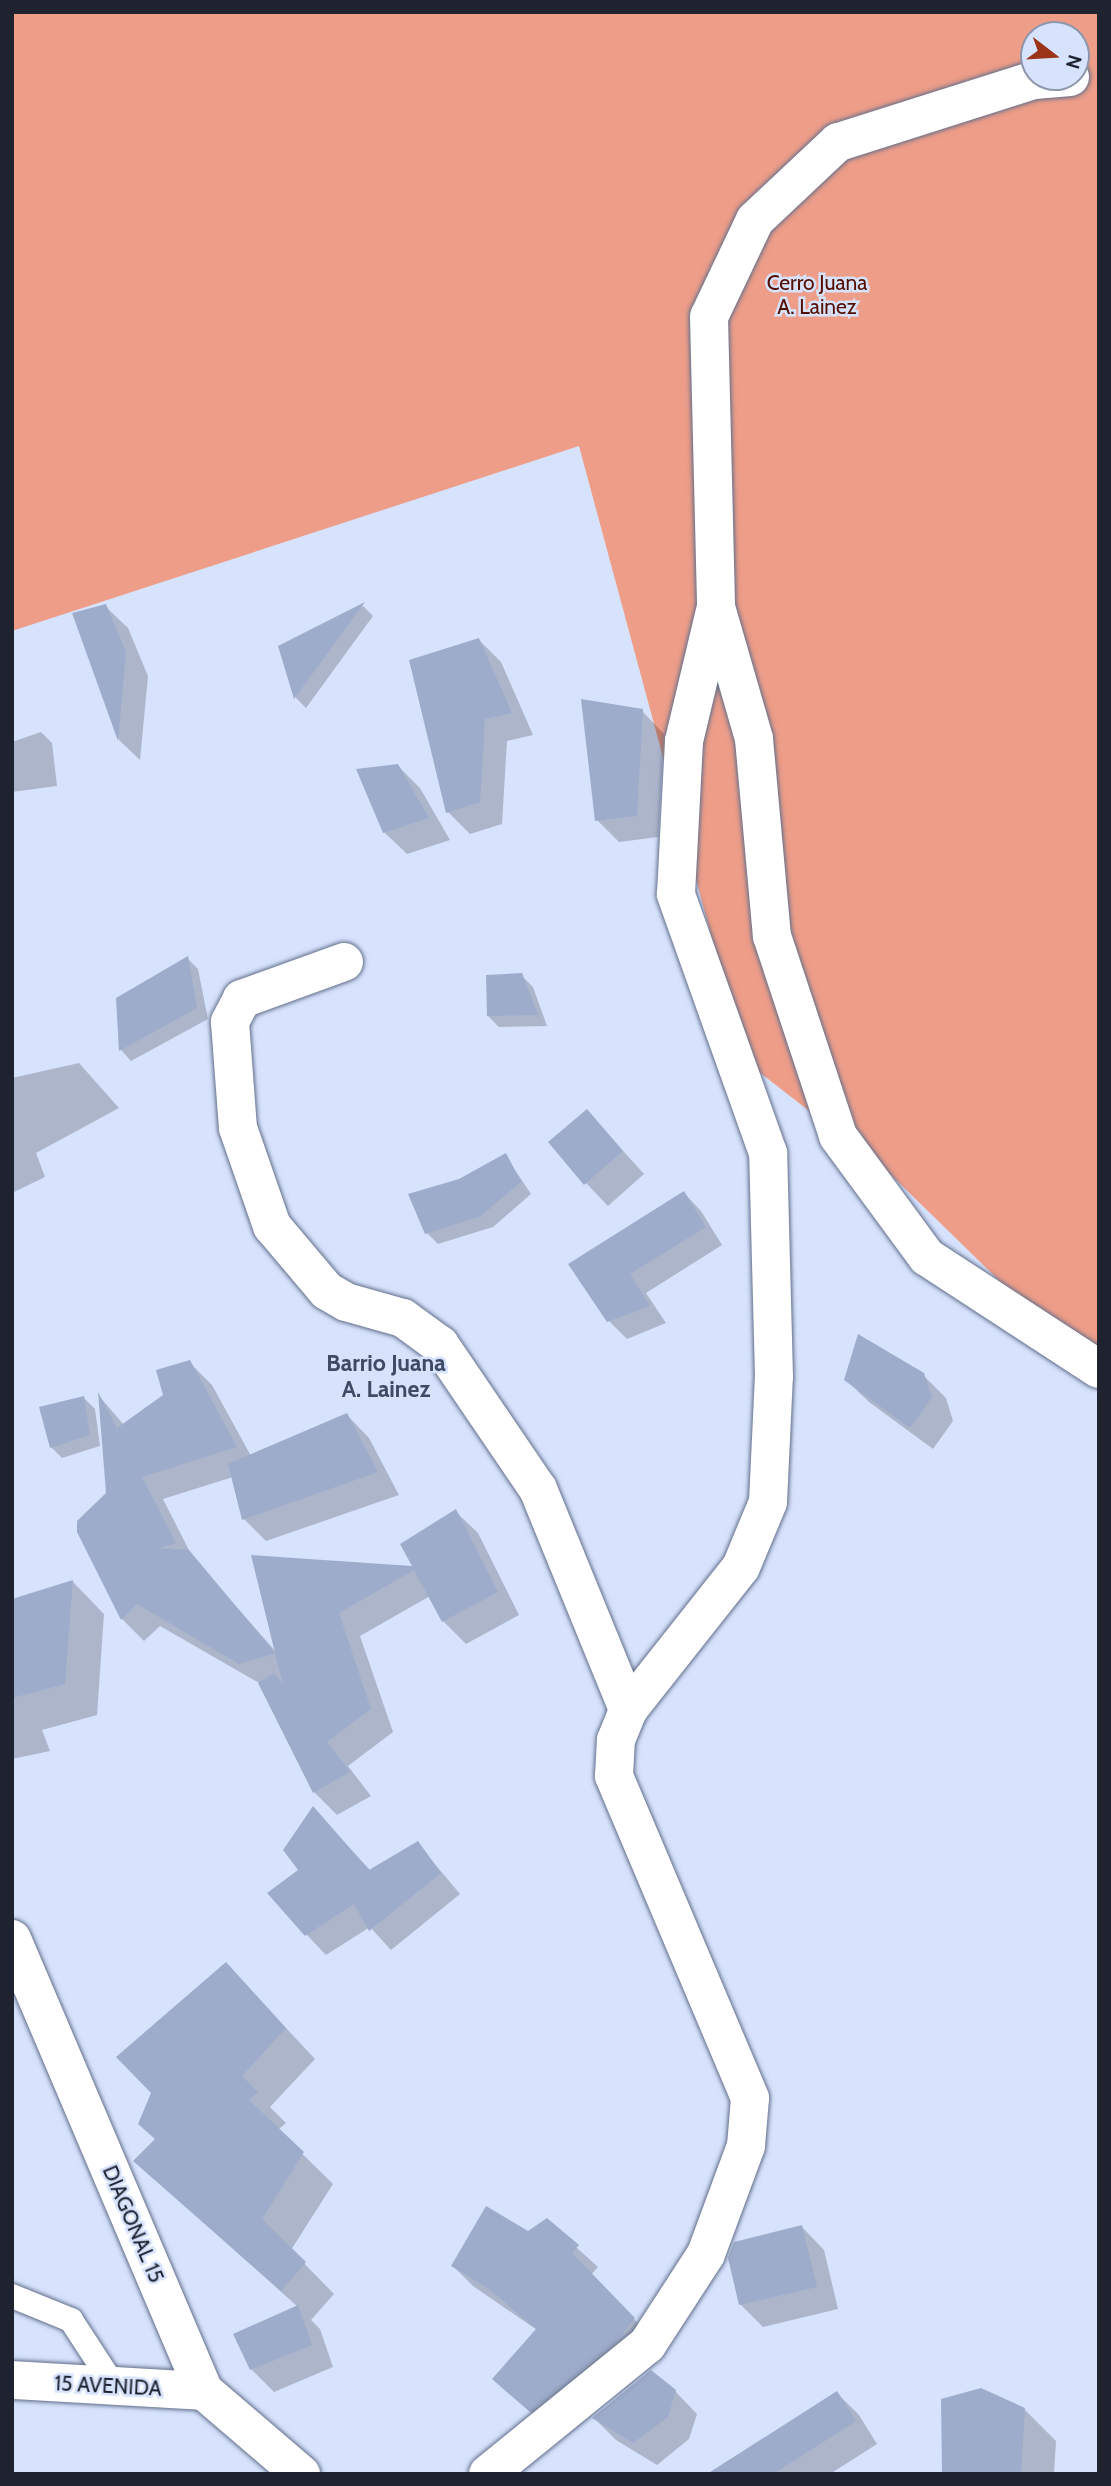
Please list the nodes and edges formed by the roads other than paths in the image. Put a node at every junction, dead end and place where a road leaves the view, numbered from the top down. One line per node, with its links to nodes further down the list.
1 (1020, 84): 2 (street)
2 (716, 607): 4 (street); 5 (street)
3 (344, 962): 5 (street)
4 (1099, 1369)
5 (628, 1710): 12 (street)
6 (12, 1939): 10 (street, DIAGONAL 15)
7 (12, 2295): 9 (lane)
8 (12, 2380): 9 (street, 15 AVENIDA)
9 (114, 2386): 10 (street, 15 AVENIDA)
10 (204, 2391): 11 (street, DIAGONAL 15)
11 (302, 2474)
12 (488, 2474)

